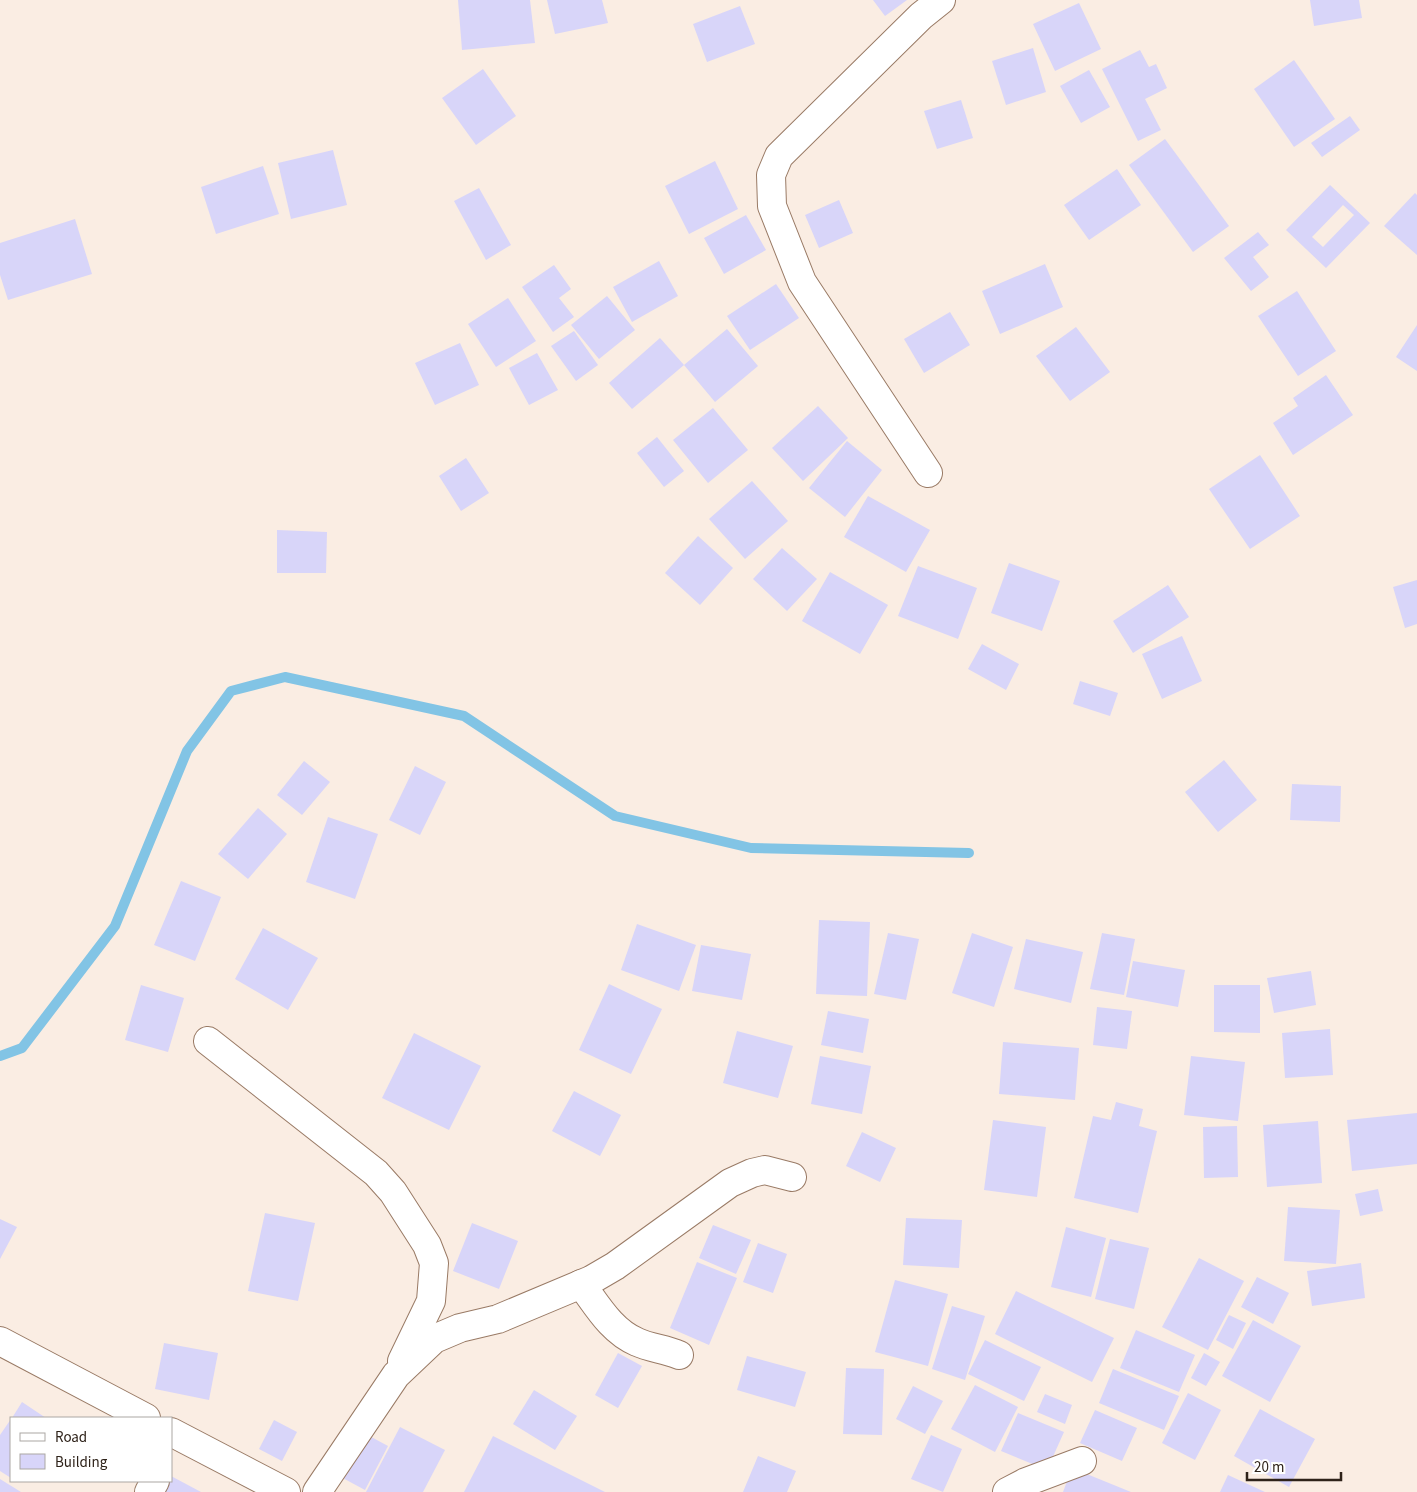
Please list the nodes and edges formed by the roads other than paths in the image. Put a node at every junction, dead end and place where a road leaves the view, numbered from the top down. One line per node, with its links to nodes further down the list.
1 (941, 0): 2 (street)
2 (928, 472)
3 (208, 1041): 8 (street)
4 (792, 1177): 5 (street)
5 (581, 1284): 7 (street); 8 (street)
6 (0, 1341): 9 (street)
7 (679, 1355)
8 (396, 1375): 13 (street)
9 (144, 1417)
10 (174, 1439): 12 (street)
11 (1082, 1461): 14 (street)
12 (286, 1492)
13 (317, 1492)
14 (1007, 1492)

